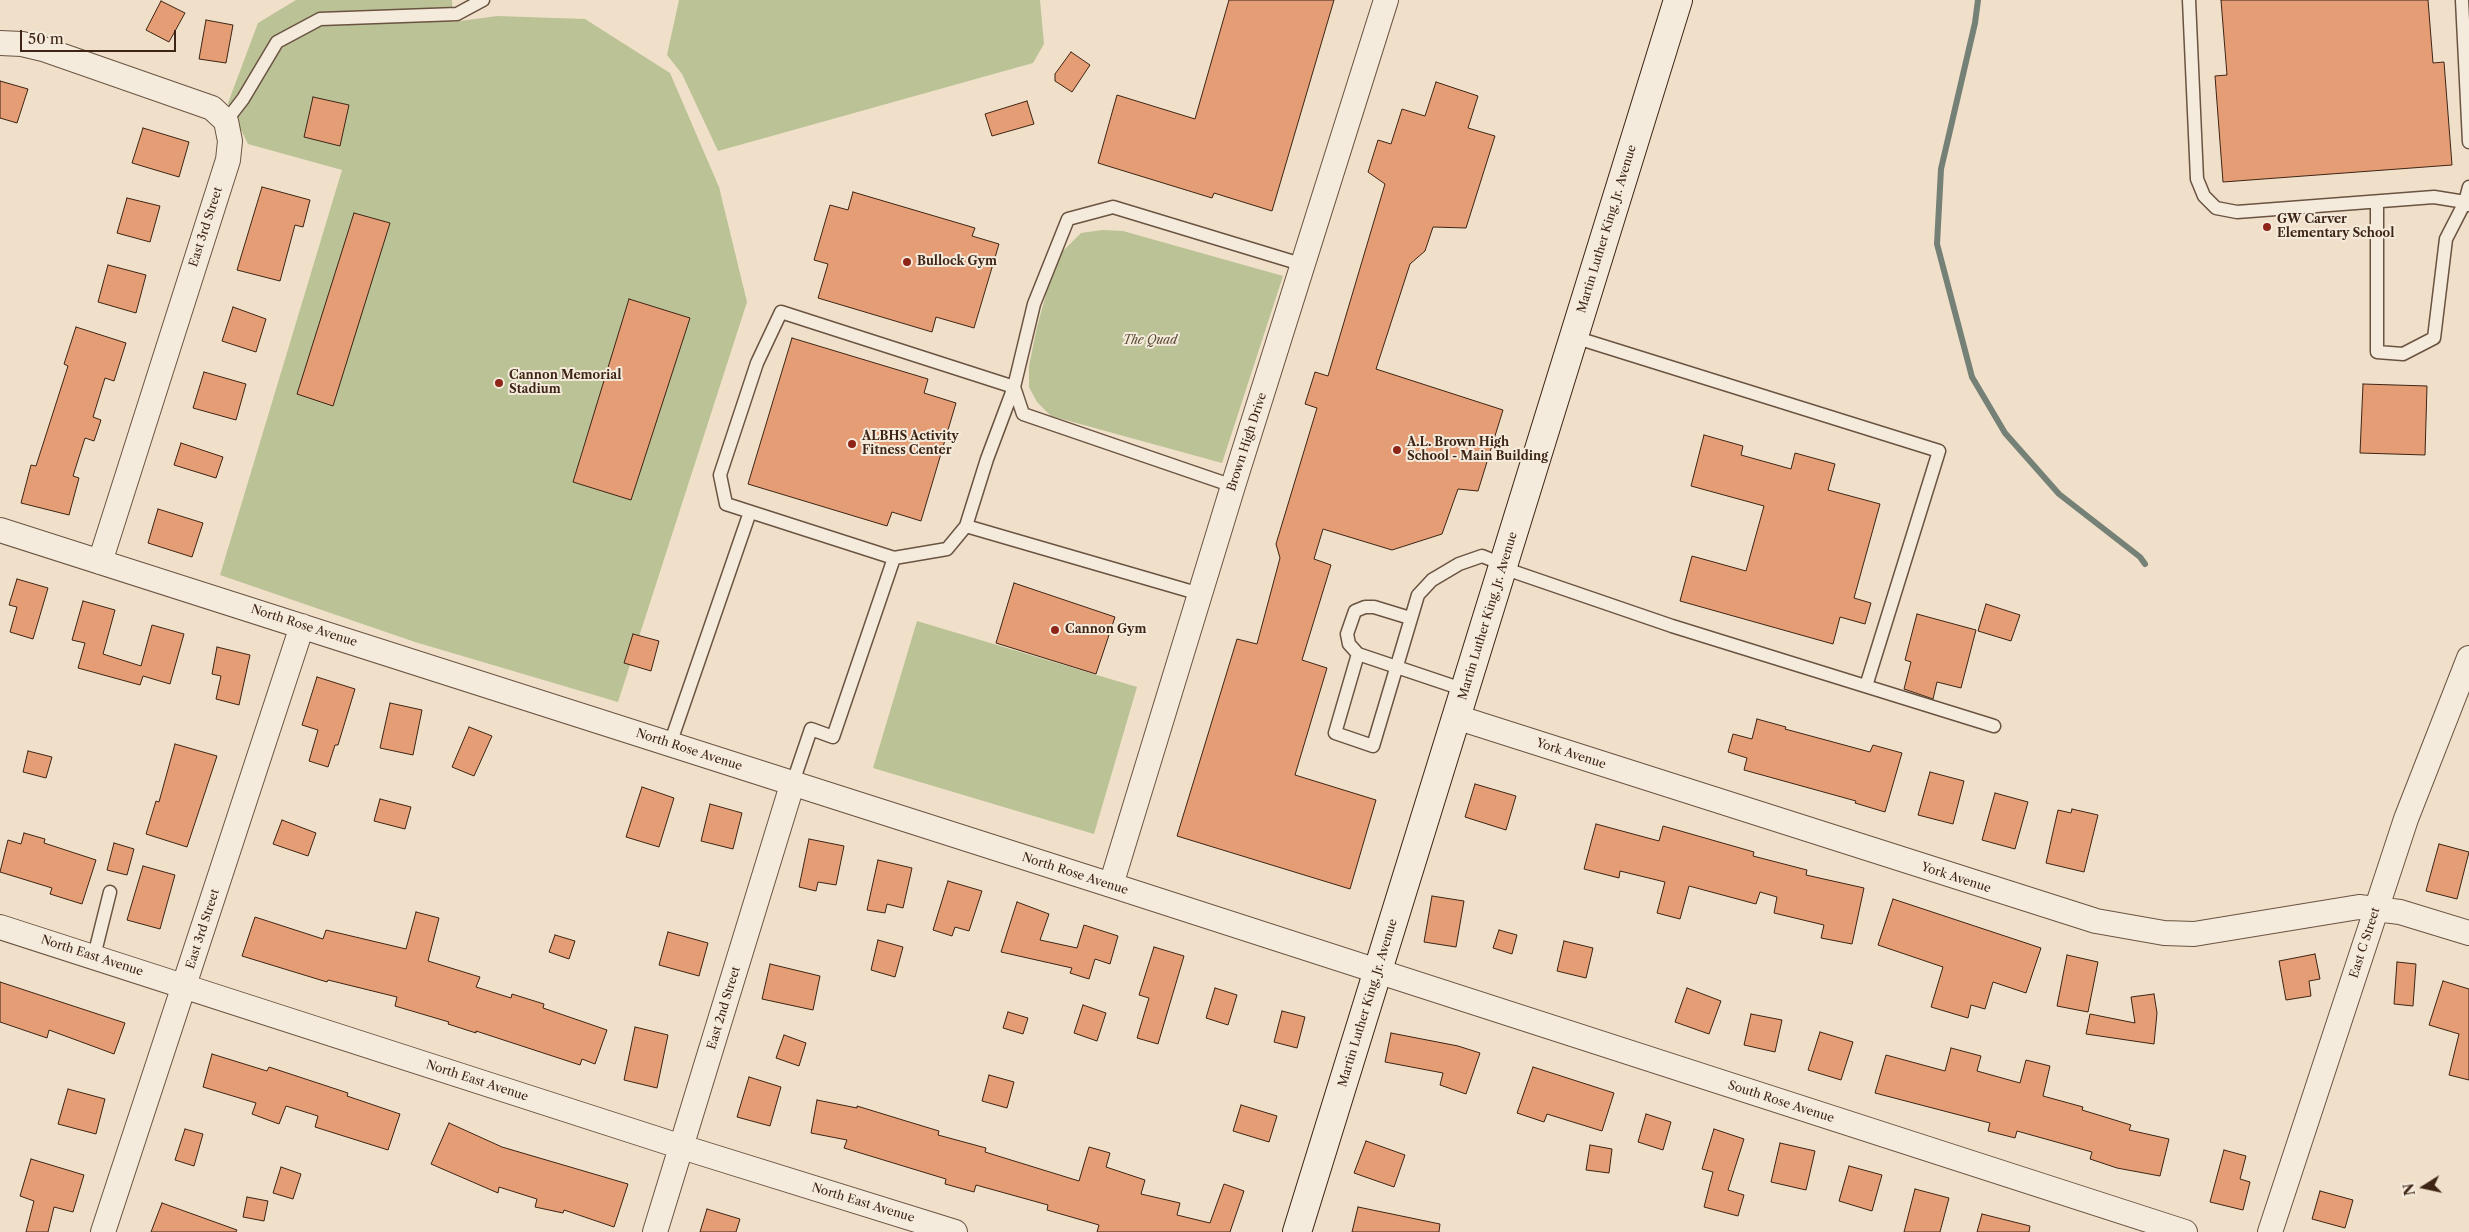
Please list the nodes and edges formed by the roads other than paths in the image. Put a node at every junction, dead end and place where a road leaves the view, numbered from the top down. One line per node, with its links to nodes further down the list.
1 (483, 0): 7 (lane)
2 (1386, 0): 12 (street, Brown High Drive)
3 (1678, 0): 13 (main road, Martin Luther King, Jr. Avenue)
4 (2189, 0): 10 (lane)
5 (2462, 0): 8 (lane)
6 (0, 43): 7 (street)
7 (226, 121): 20 (street, East 3rd Street)
8 (2469, 142)
9 (2469, 187): 11 (lane)
10 (2376, 202): 11 (lane); 11 (lane)
11 (2467, 204)
12 (1304, 265): 14 (lane); 15 (street, Brown High Drive)
13 (1574, 337): 21 (main road, Martin Luther King, Jr. Avenue); 28 (lane)
14 (1014, 387): 15 (lane); 16 (lane); 17 (lane)
15 (1233, 486): 22 (street, Brown High Drive)
16 (750, 512): 19 (lane); 32 (lane)
17 (966, 526): 19 (lane); 22 (lane)
18 (0, 530): 20 (street, North Rose Avenue)
19 (894, 558): 33 (lane)
20 (100, 562): 24 (street, North Rose Avenue)
21 (1503, 568): 23 (lane); 28 (lane); 29 (main road, Martin Luther King, Jr. Avenue)
22 (1200, 594): 34 (street, Brown High Drive)
23 (1410, 618): 25 (lane); 27 (lane)
24 (302, 626): 32 (street, North Rose Avenue); 41 (street, East 3rd Street)
25 (1358, 654): 27 (lane); 27 (lane)
26 (2469, 658): 36 (street, East C Street)
27 (1396, 666): 29 (lane)
28 (1866, 686): 31 (lane)
29 (1465, 690): 30 (main road, Martin Luther King, Jr. Avenue)
30 (1456, 717): 36 (street, York Avenue); 40 (main road, Martin Luther King, Jr. Avenue)
31 (1994, 726)
32 (670, 744): 33 (street, North Rose Avenue)
33 (792, 785): 34 (street, North Rose Avenue); 42 (street, East 2nd Street)
34 (1111, 885): 40 (street, North Rose Avenue)
35 (110, 892): 39 (lane)
36 (2376, 908): 38 (street, York Avenue); 48 (street, East C Street)
37 (0, 926): 39 (street, North East Avenue)
38 (2469, 933)
39 (94, 956): 41 (street, North East Avenue)
40 (1378, 971): 46 (main road, Martin Luther King, Jr. Avenue); 47 (street, South Rose Avenue)
41 (185, 985): 42 (street, North East Avenue); 43 (street, East 3rd Street)
42 (682, 1147): 44 (street, East 2nd Street); 45 (street, North East Avenue)
43 (103, 1232)
44 (655, 1232)
45 (955, 1232)
46 (1297, 1232)
47 (2185, 1232)
48 (2270, 1232)

